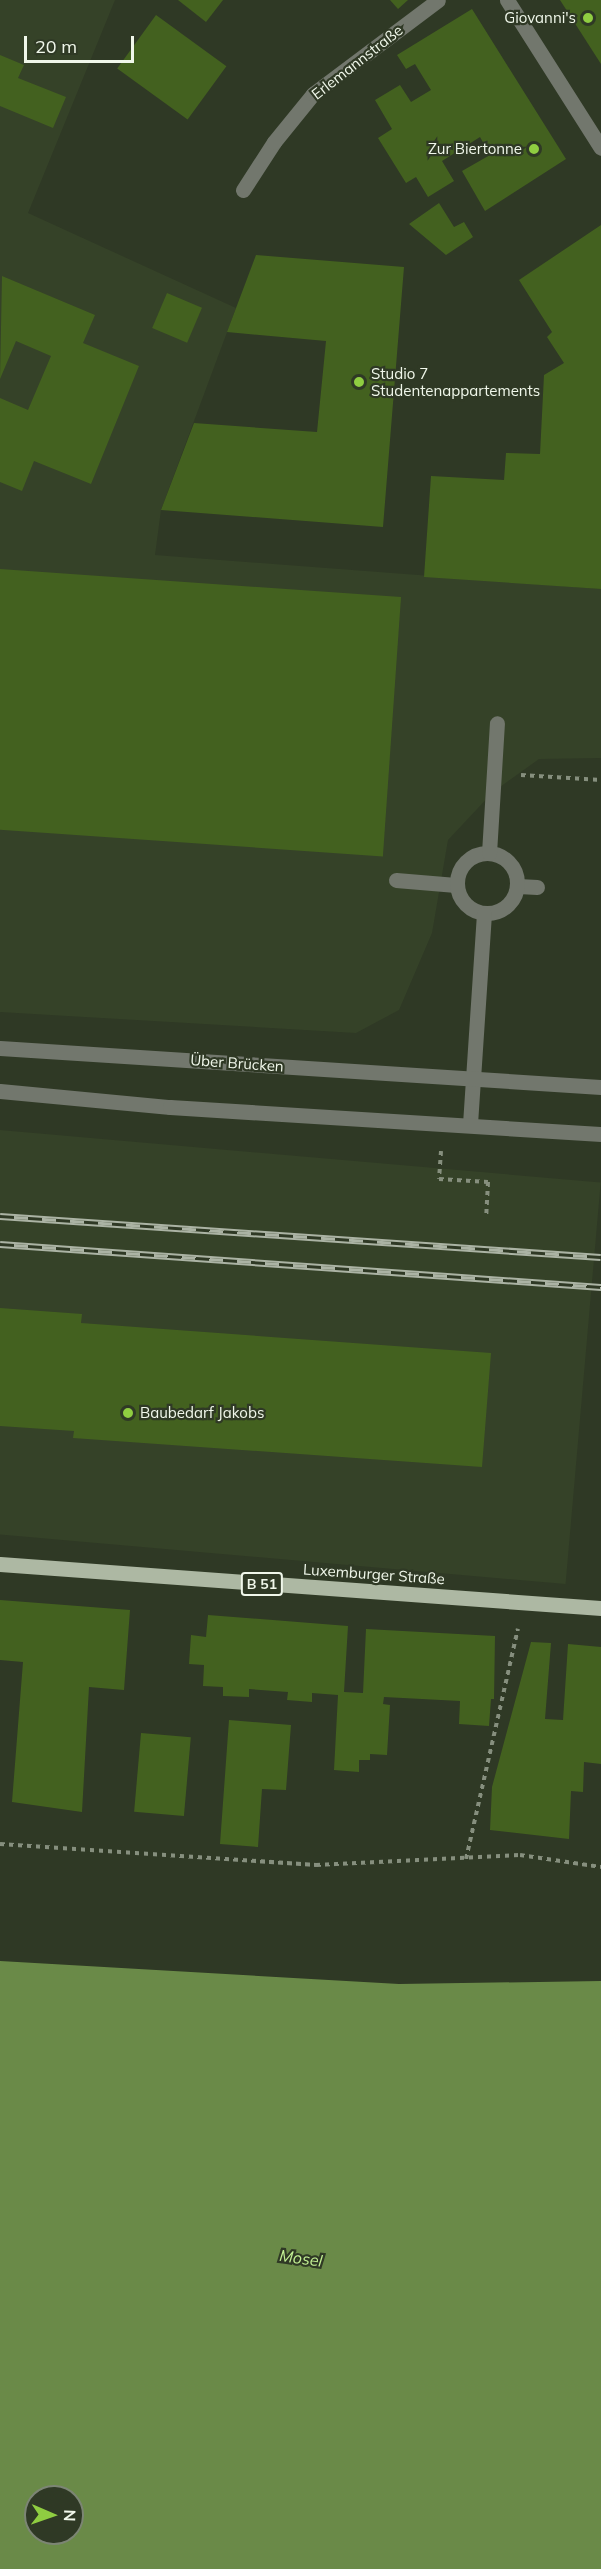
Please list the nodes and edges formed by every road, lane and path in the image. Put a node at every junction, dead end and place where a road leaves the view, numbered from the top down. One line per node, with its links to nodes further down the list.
1 (438, 0): 4 (street, Erlemannstraße)
2 (507, 0): 3 (street)
3 (601, 148)
4 (243, 190)
5 (497, 723): 6 (street)
6 (494, 775): 7 (path); 8 (street)
7 (601, 780)
8 (489, 853): 10 (street); 11 (street)
9 (396, 880): 10 (street)
10 (456, 885): 13 (street)
11 (518, 885): 12 (street); 13 (street)
12 (537, 887)
13 (484, 914): 15 (street)
14 (0, 1048): 15 (street, Über Brücken)
15 (473, 1078): 16 (street, Über Brücken); 18 (street)
16 (601, 1088)
17 (0, 1091): 18 (street)
18 (470, 1125): 19 (street)
19 (601, 1134)
20 (439, 1179): 21 (path)
21 (486, 1216)
22 (0, 1564): 23 (main road, Luxemburger Straße / B 51)
23 (523, 1604): 24 (main road, Luxemburger Straße / B 51); 26 (path)
24 (601, 1608)
25 (0, 1844): 26 (path)
26 (466, 1859): 27 (path)
27 (601, 1867)

